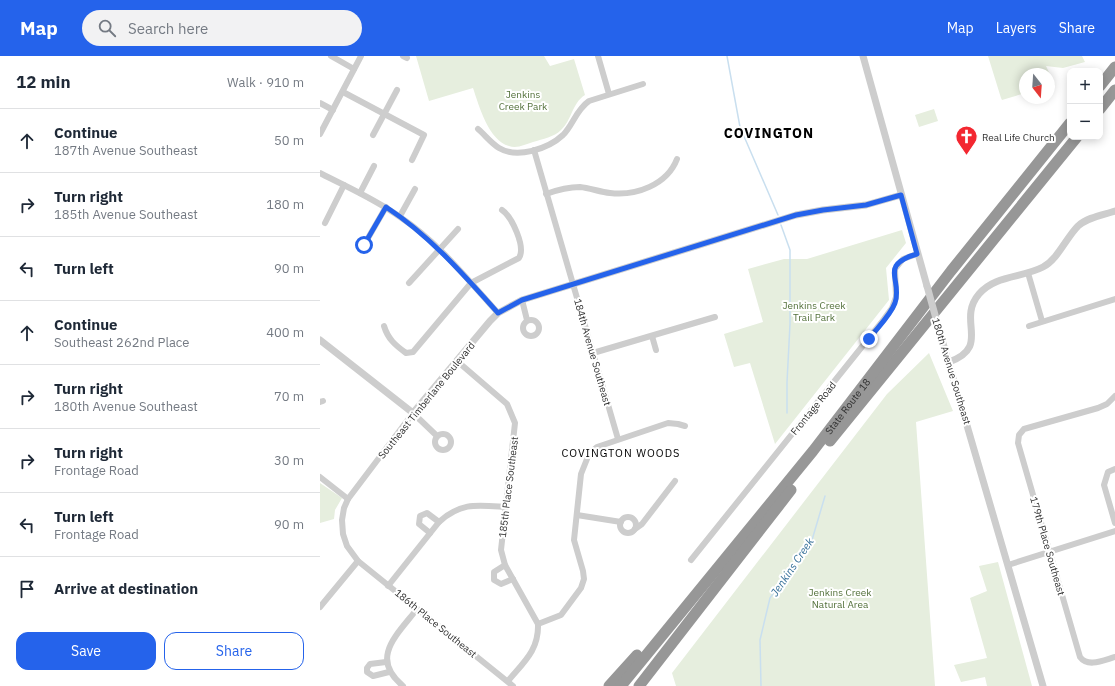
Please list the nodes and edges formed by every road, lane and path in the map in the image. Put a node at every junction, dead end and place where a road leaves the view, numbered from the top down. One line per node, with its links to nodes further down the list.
1 (331, 56): 6 (street)
2 (361, 56): 6 (street)
3 (598, 56): 12 (street)
4 (864, 56): 31 (street, 180th Avenue Southeast)
5 (1115, 67): 7 (highway)
6 (354, 69): 11 (street)
7 (1103, 82)
8 (643, 84): 12 (street)
9 (397, 90): 16 (street)
10 (1115, 90): 14 (highway)
11 (343, 92): 15 (street); 16 (street)
12 (609, 94): 22 (street)
13 (320, 103): 15 (street)
14 (1103, 105)
15 (333, 110): 19 (street)
16 (384, 114): 20 (street); 24 (street)
17 (1067, 127): 64 (highway, State Route 18)
18 (478, 129): 22 (street)
19 (320, 134)
20 (373, 135)
21 (1075, 140): 64 (highway, State Route 18)
22 (534, 150): 30 (street, 184th Avenue Southeast)
23 (677, 159): 30 (street)
24 (412, 160)
25 (374, 166): 29 (street)
26 (320, 173): 27 (street)
27 (344, 185): 29 (street); 36 (street)
28 (415, 190): 35 (street)
29 (360, 193): 32 (street)
30 (546, 194): 44 (street, 184th Avenue Southeast)
31 (901, 195): 40 (street, 180th Avenue Southeast); 44 (street, Southeast Timberlane Boulevard)
32 (386, 207): 35 (street); 38 (street)
33 (502, 210): 43 (street)
34 (1115, 211): 41 (street)
35 (400, 216): 39 (street)
36 (325, 222)
37 (458, 230): 39 (street)
38 (364, 245)
39 (439, 250): 42 (street); 43 (street)
40 (917, 254): 58 (street, 180th Avenue Southeast, bridge); 80 (street, Frontage Road)
41 (1028, 273): 50 (street); 58 (street)
42 (408, 283)
43 (471, 283): 47 (street); 51 (street)
44 (573, 285): 46 (street, Southeast Timberlane Boulevard); 56 (street, 184th Avenue Southeast)
45 (1115, 299): 50 (street)
46 (522, 300): 47 (street, Southeast Timberlane Boulevard); 49 (street)
47 (498, 313): 57 (street, Southeast Timberlane Boulevard)
48 (715, 318): 53 (street)
49 (528, 320)
50 (1042, 321): 52 (street)
51 (384, 326)
52 (1029, 326)
53 (652, 336): 55 (street); 56 (street)
54 (320, 340): 60 (street)
55 (656, 350)
56 (593, 353): 63 (street, 184th Avenue Southeast)
57 (457, 361): 60 (street, Southeast Timberlane Boulevard); 70 (street, 185th Place Southeast)
58 (949, 362): 83 (street, 180th Avenue Southeast)
59 (1115, 396): 78 (street, 179th Place Southeast)
60 (413, 413): 62 (street); 69 (street, Southeast Timberlane Boulevard)
61 (685, 426): 63 (street)
62 (437, 436)
63 (618, 439): 71 (street)
64 (815, 454): 67 (highway, State Route 18)
65 (1115, 469): 74 (street)
66 (320, 477): 69 (street)
67 (796, 477): 79 (highway, State Route 18); 97 (highway, State Route 18)
68 (675, 481): 75 (street)
69 (348, 499): 81 (street, Southeast Timberlane Boulevard)
70 (505, 507): 72 (street); 82 (street, 185th Place Southeast)
71 (577, 515): 73 (street); 88 (street)
72 (439, 522): 77 (street); 77 (street)
73 (621, 522): 75 (street); 75 (street)
74 (1115, 523)
75 (635, 529)
76 (1115, 531): 78 (street)
77 (430, 533): 85 (street)
78 (1050, 552): 83 (street); 89 (street, 179th Place Southeast)
79 (726, 557): 95 (highway); 96 (highway, State Route 18)
80 (691, 560)
81 (358, 561): 85 (street, 186th Place Southeast); 86 (street)
82 (505, 565): 84 (street, 185th Place Southeast); 84 (street)
83 (1008, 565): 98 (street, 180th Avenue Southeast)
84 (513, 579): 88 (street, 185th Place Southeast)
85 (388, 586): 87 (street, 186th Place Southeast)
86 (320, 607)
87 (418, 609): 90 (street); 92 (street, 186th Place Southeast)
88 (538, 624): 92 (street)
89 (1115, 657)
90 (386, 663): 91 (street); 91 (street)
91 (389, 672): 93 (street)
92 (508, 681): 94 (street, 186th Place Southeast)
93 (403, 686)
94 (513, 686)
95 (609, 686)
96 (622, 686)
97 (640, 686)
98 (1043, 686)

